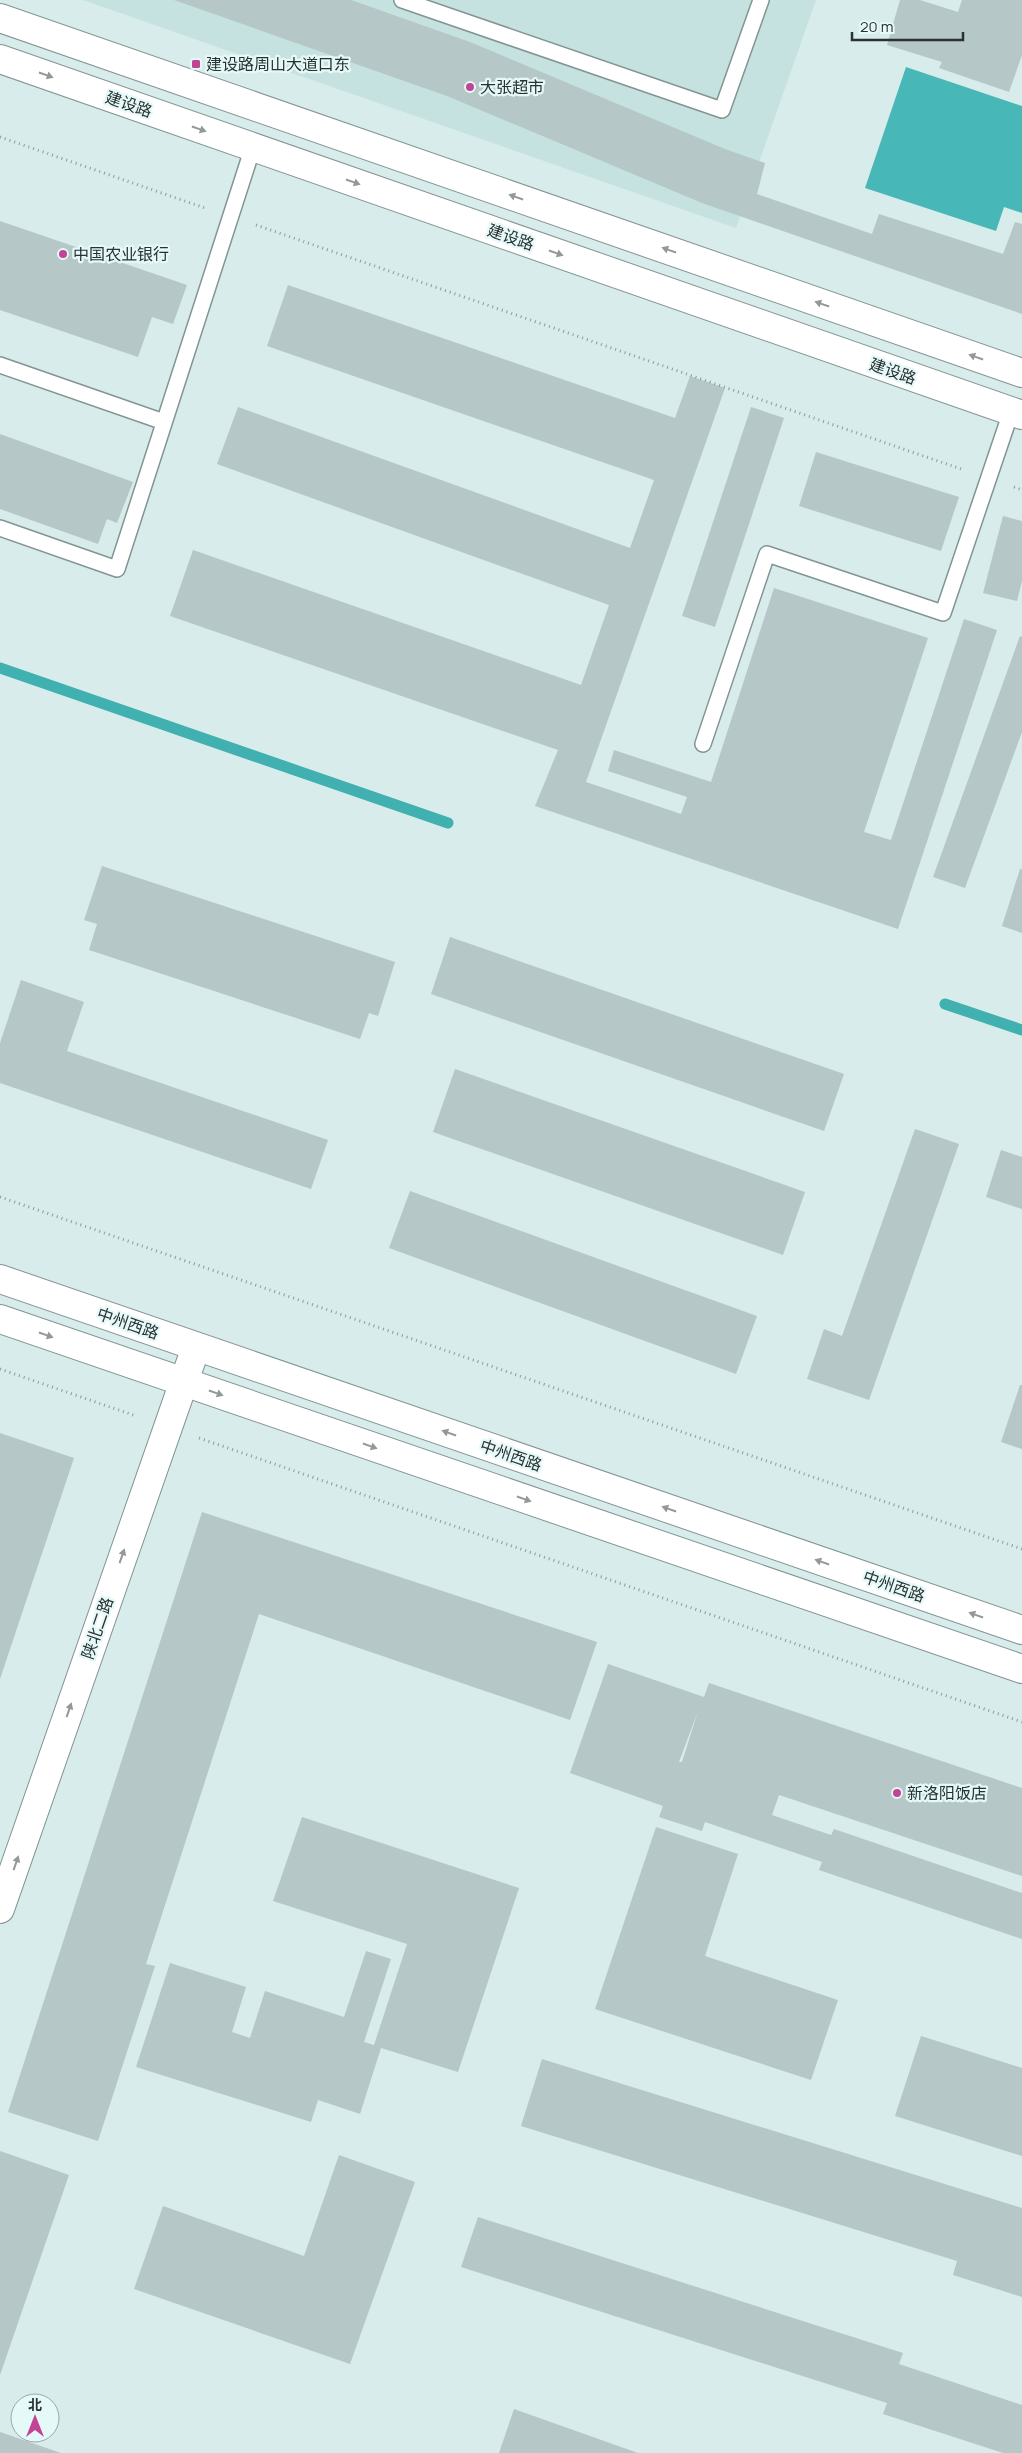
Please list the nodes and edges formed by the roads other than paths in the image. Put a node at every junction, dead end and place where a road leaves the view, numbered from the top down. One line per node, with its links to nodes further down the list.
1 (402, 0): 2 (lane)
2 (761, 0)
3 (0, 18): 7 (street, one-way to 3)
4 (0, 59): 5 (street, 建设路, one-way to 5)
5 (252, 147): 8 (street, 建设路, one-way to 8); 9 (lane)
6 (0, 365): 9 (lane)
7 (1022, 373)
8 (1017, 414): 11 (lane)
9 (164, 422): 10 (lane)
10 (0, 528)
11 (703, 744)
12 (0, 1279): 14 (street, 中州西路)
13 (0, 1319): 15 (street, one-way to 15)
14 (196, 1347): 15 (street, 陕北二路); 16 (street, 中州西路, one-way to 14)
15 (183, 1382): 17 (street, one-way to 17); 18 (street, 陕北二路, one-way to 15)
16 (1022, 1630)
17 (1022, 1669)
18 (0, 1910)

